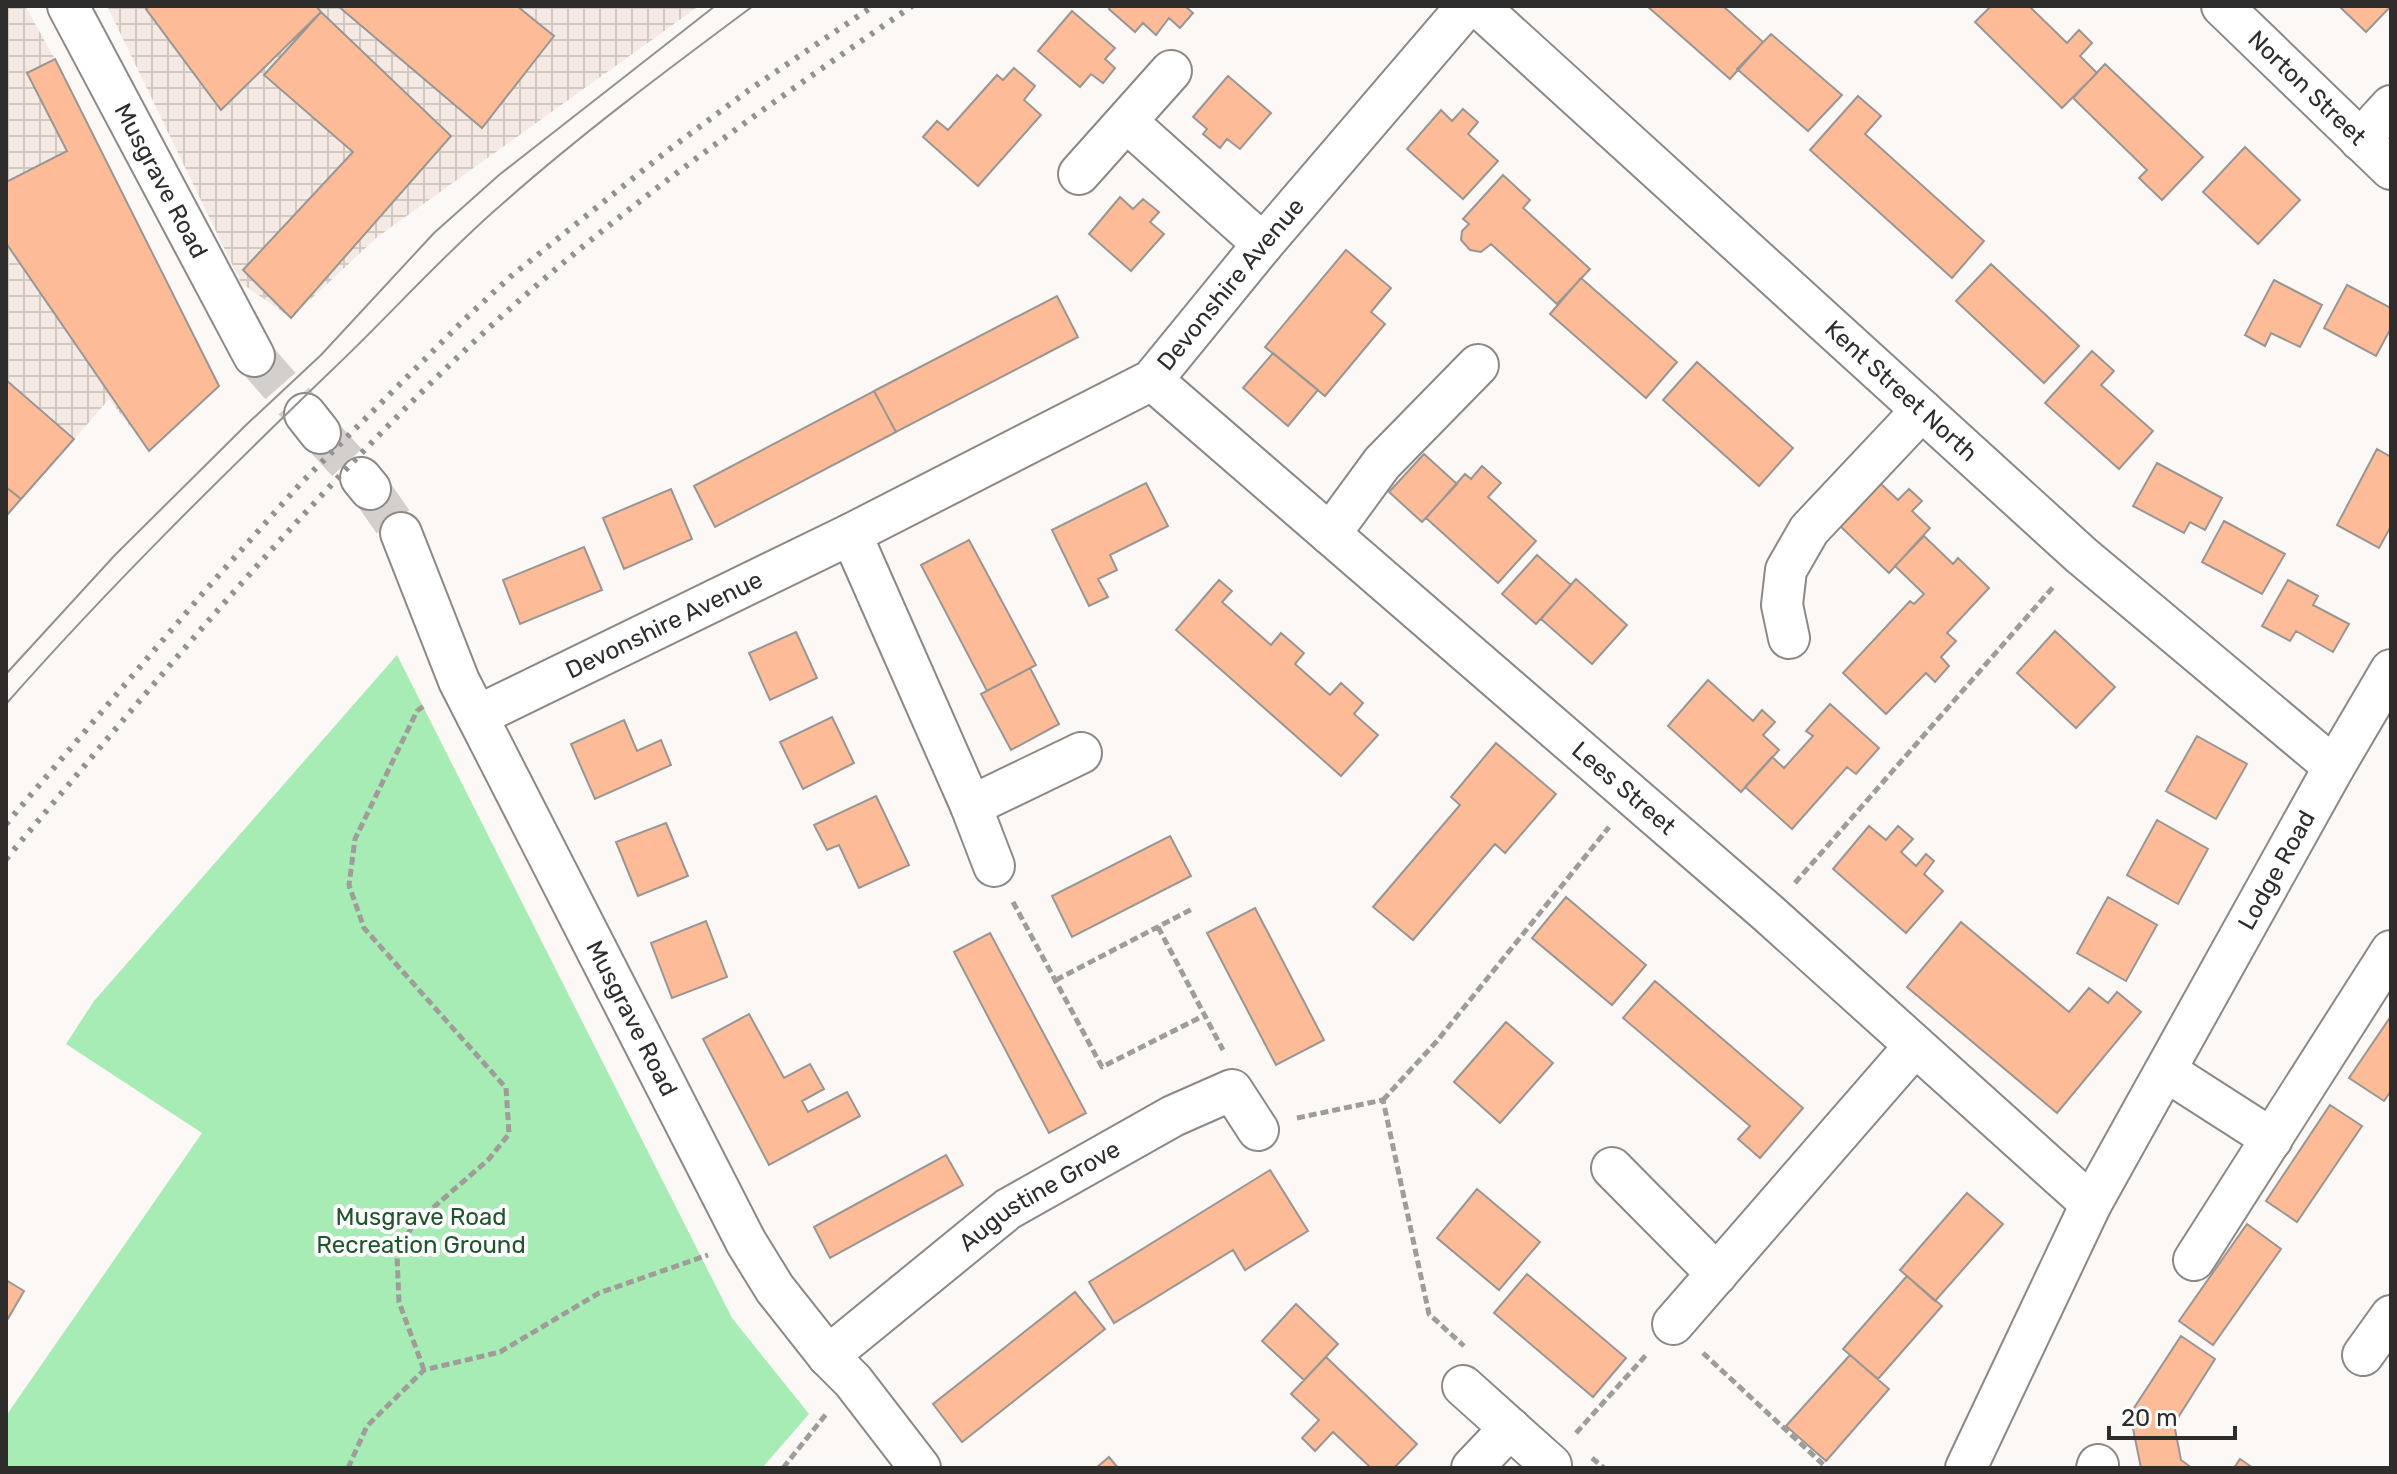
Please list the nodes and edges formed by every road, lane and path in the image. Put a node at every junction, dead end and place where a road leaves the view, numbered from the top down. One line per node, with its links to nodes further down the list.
1 (68, 6): 12 (street, Musgrave Road)
2 (1467, 6): 11 (street, Devonshire Avenue)
3 (1478, 6): 15 (street, Kent Street North)
4 (2222, 6): 8 (street, Norton Street)
5 (1171, 71): 7 (street)
6 (2391, 106): 8 (street)
7 (1127, 122): 10 (street); 11 (street)
8 (2360, 140): 9 (street, Norton Street)
9 (2391, 169)
10 (1079, 174)
11 (1263, 244): 14 (street, Devonshire Avenue)
12 (254, 356)
13 (1478, 365): 18 (street)
14 (1152, 380): 17 (street, Devonshire Avenue); 18 (street, Lees Street)
15 (1922, 410): 19 (street, Kent Street North); 20 (street)
16 (401, 533): 22 (street, Musgrave Road)
17 (851, 534): 22 (street, Devonshire Avenue); 26 (street)
18 (1330, 534): 25 (street, Lees Street)
19 (2081, 555): 24 (street, Kent Street North); 29 (path)
20 (1789, 638)
21 (2391, 670): 24 (street, Lodge Road)
22 (468, 698): 42 (street, Musgrave Road); 49 (path)
23 (1081, 753): 26 (street)
24 (2334, 767): 35 (street, Lodge Road)
25 (1633, 797): 29 (street, Lees Street); 37 (path)
26 (971, 806): 27 (street)
27 (994, 866): 32 (path)
28 (1194, 908): 30 (path)
29 (1768, 913): 34 (street, Lees Street)
30 (1158, 927): 32 (path); 33 (path)
31 (2391, 951): 39 (street)
32 (1056, 980): 33 (path)
33 (1205, 1015): 36 (path)
34 (1914, 1047): 41 (street, Lees Street); 44 (street)
35 (2166, 1071): 39 (street); 41 (street, Lodge Road)
36 (1232, 1090): 38 (street); 48 (street, Augustine Grove)
37 (1383, 1100): 38 (path); 50 (path)
38 (1258, 1130)
39 (2272, 1139): 43 (street)
40 (1612, 1168): 44 (street)
41 (2091, 1204): 58 (street, Lodge Road)
42 (746, 1242): 48 (street, Musgrave Road); 49 (path)
43 (2194, 1260)
44 (1717, 1274): 46 (street)
45 (2391, 1316): 47 (street)
46 (1673, 1324): 52 (path); 57 (path)
47 (2363, 1355)
48 (840, 1369): 54 (path); 55 (street, Musgrave Road)
49 (424, 1370): 53 (path)
50 (1469, 1371): 51 (street)
51 (1510, 1428): 52 (street); 56 (street)
52 (1561, 1452)
53 (348, 1468)
54 (783, 1468)
55 (920, 1468)
56 (1472, 1468)
57 (1827, 1468)
58 (1966, 1468)

